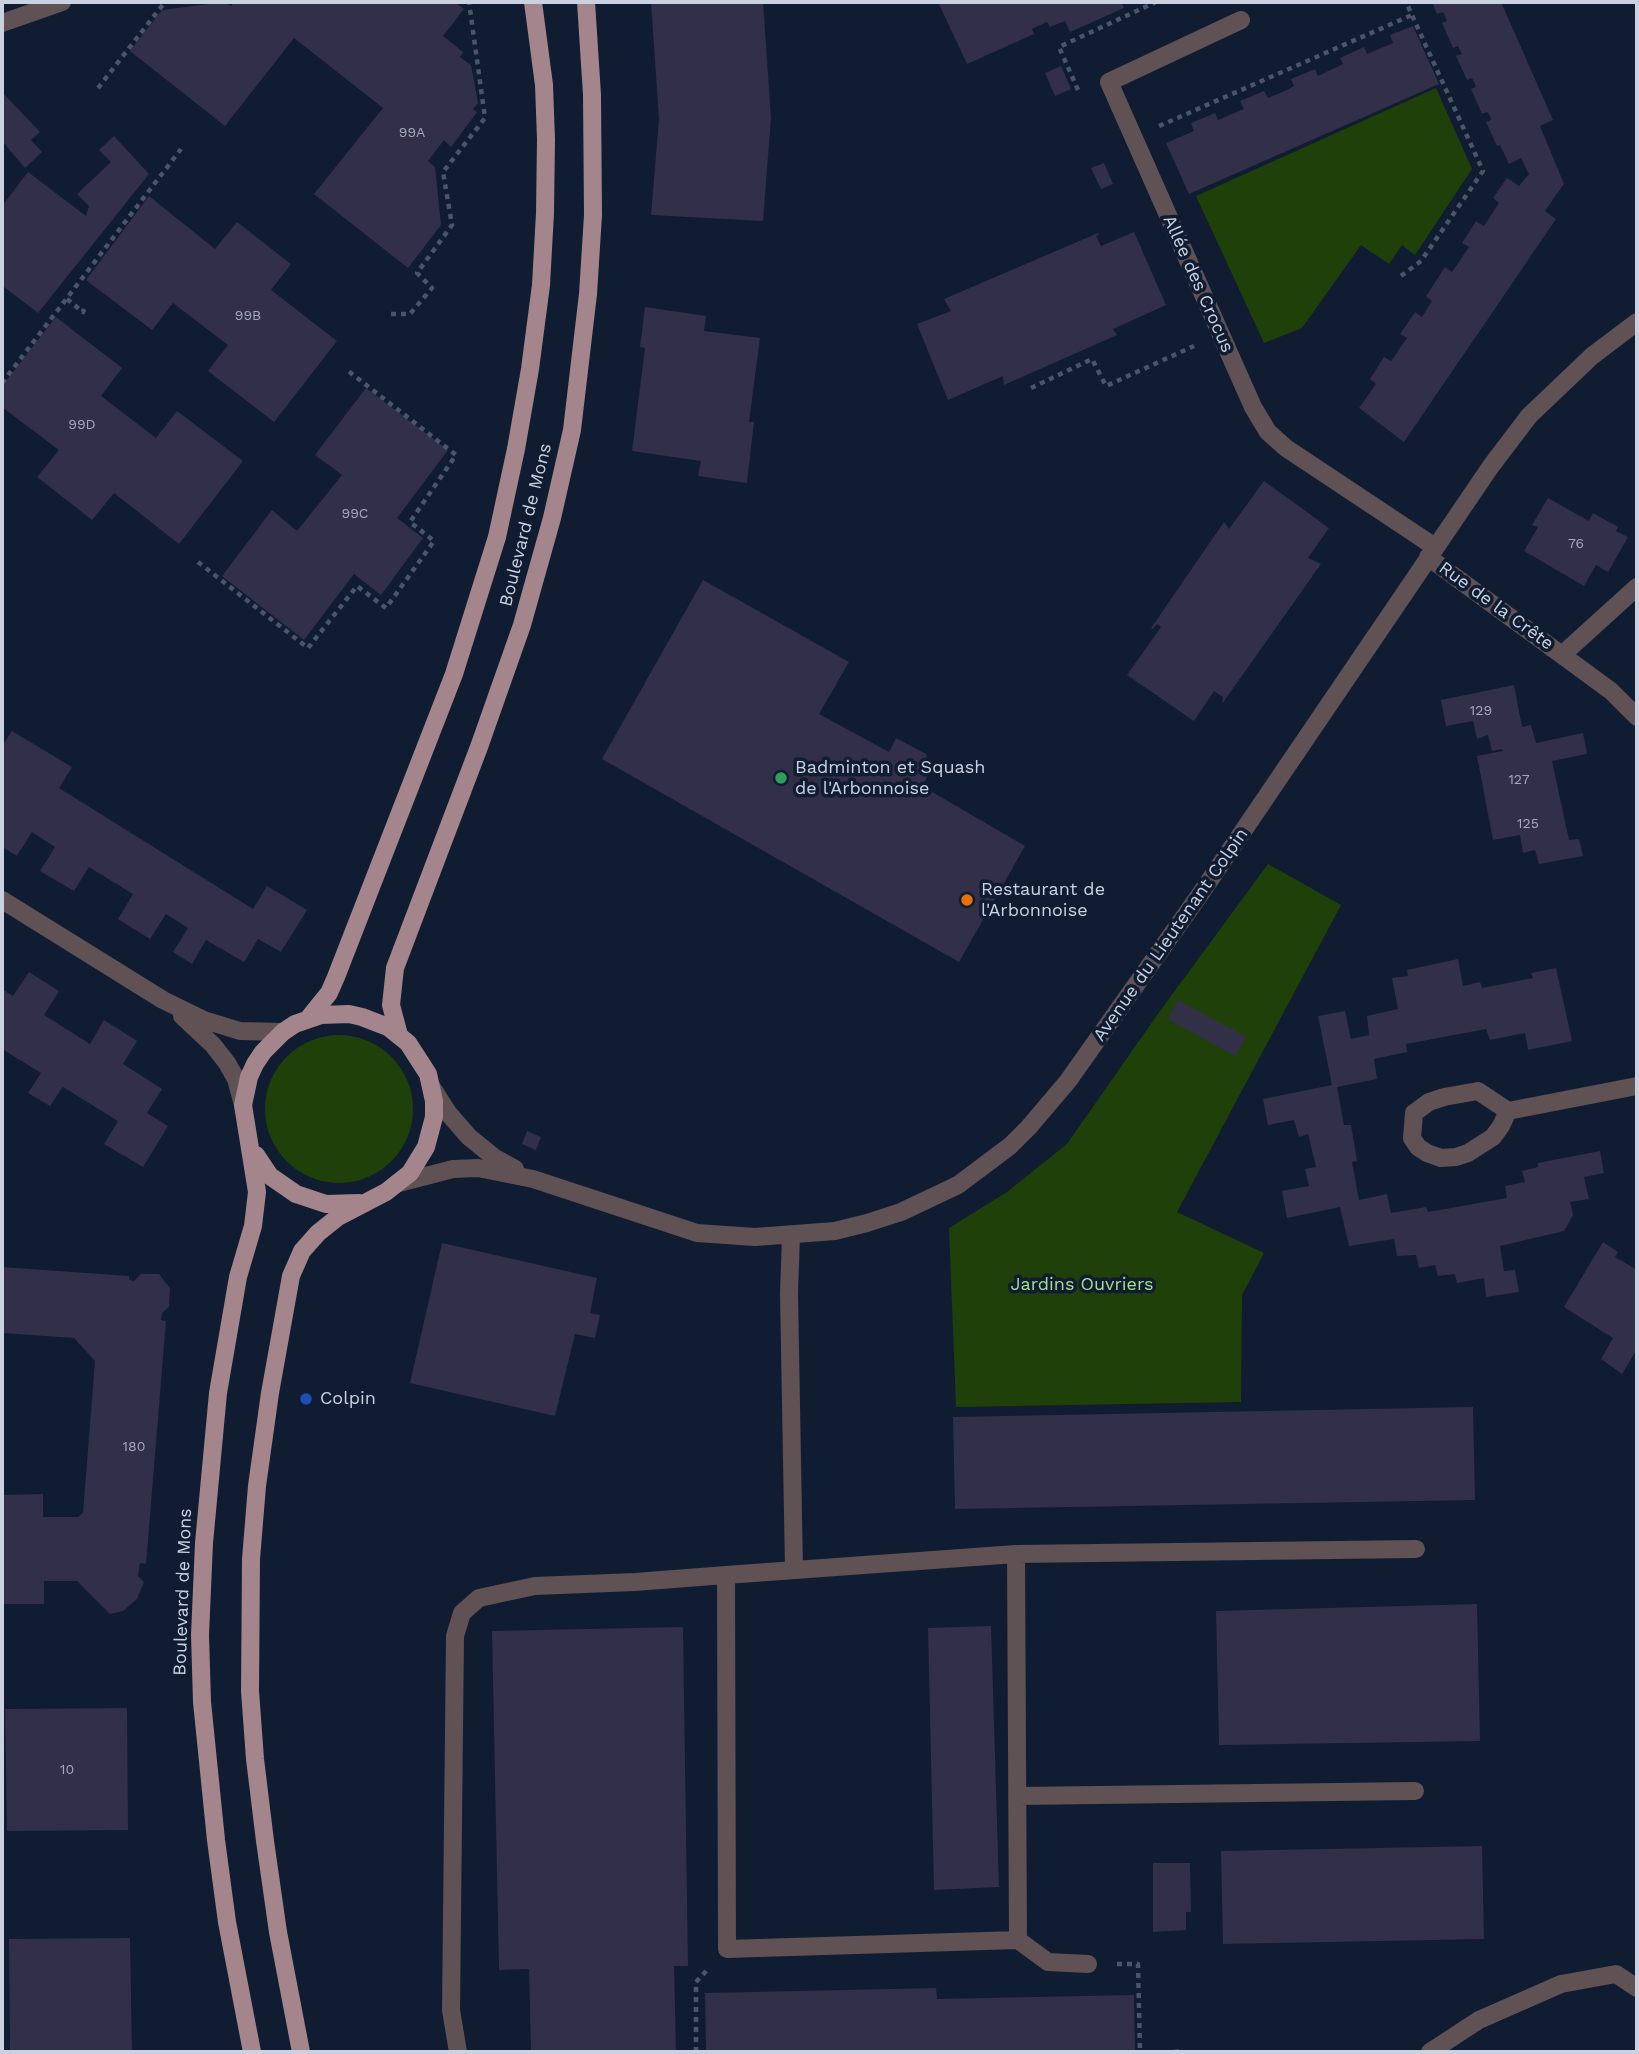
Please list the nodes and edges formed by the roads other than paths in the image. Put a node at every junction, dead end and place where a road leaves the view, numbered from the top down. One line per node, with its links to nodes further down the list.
1 (62, 2): 4 (street)
2 (533, 2): 14 (main road, Boulevard de Mons)
3 (586, 2): 16 (main road, Boulevard de Mons)
4 (25, 8): 6 (street)
5 (1241, 20): 8 (street, Allée des Crocus)
6 (2, 23)
7 (1637, 322): 8 (street, Avenue du Lieutenant Colpin)
8 (1432, 552): 10 (street, Rue de la Crête); 26 (street, Avenue du Lieutenant Colpin)
9 (1637, 587): 10 (street, Rue de la Crête)
10 (1563, 654): 11 (street, Rue de la Crête)
11 (1637, 717)
12 (2, 900): 13 (street)
13 (163, 1000): 15 (street); 20 (street)
14 (308, 1019): 15 (main road, Boulevard de Mons); 16 (main road, Boulevard de Mons)
15 (283, 1032): 20 (main road, Boulevard de Mons)
16 (399, 1035): 18 (main road, Boulevard de Mons)
17 (1637, 1077): 19 (street)
18 (431, 1086): 23 (street, Avenue du Lieutenant Colpin); 24 (main road, Boulevard de Mons)
19 (1637, 1089): 21 (street)
20 (243, 1105): 22 (main road, Boulevard de Mons)
21 (1508, 1111): 21 (street)
22 (247, 1135): 25 (main road, Boulevard de Mons); 36 (main road, Boulevard de Mons)
23 (533, 1179): 24 (street, Avenue du Lieutenant Colpin); 26 (street, Avenue du Lieutenant Colpin)
24 (399, 1183): 25 (main road, Boulevard de Mons)
25 (372, 1199): 37 (main road, Boulevard de Mons)
26 (791, 1236): 29 (street)
27 (1416, 1549): 28 (street)
28 (1016, 1554): 29 (street); 32 (street)
29 (794, 1570): 30 (street)
30 (726, 1575): 33 (street); 38 (street)
31 (1415, 1791): 32 (street)
32 (1018, 1796): 33 (street)
33 (1018, 1940): 34 (street)
34 (1088, 1964)
35 (1637, 1988): 39 (street)
36 (252, 2052)
37 (301, 2052)
38 (458, 2052)
39 (1430, 2052)

